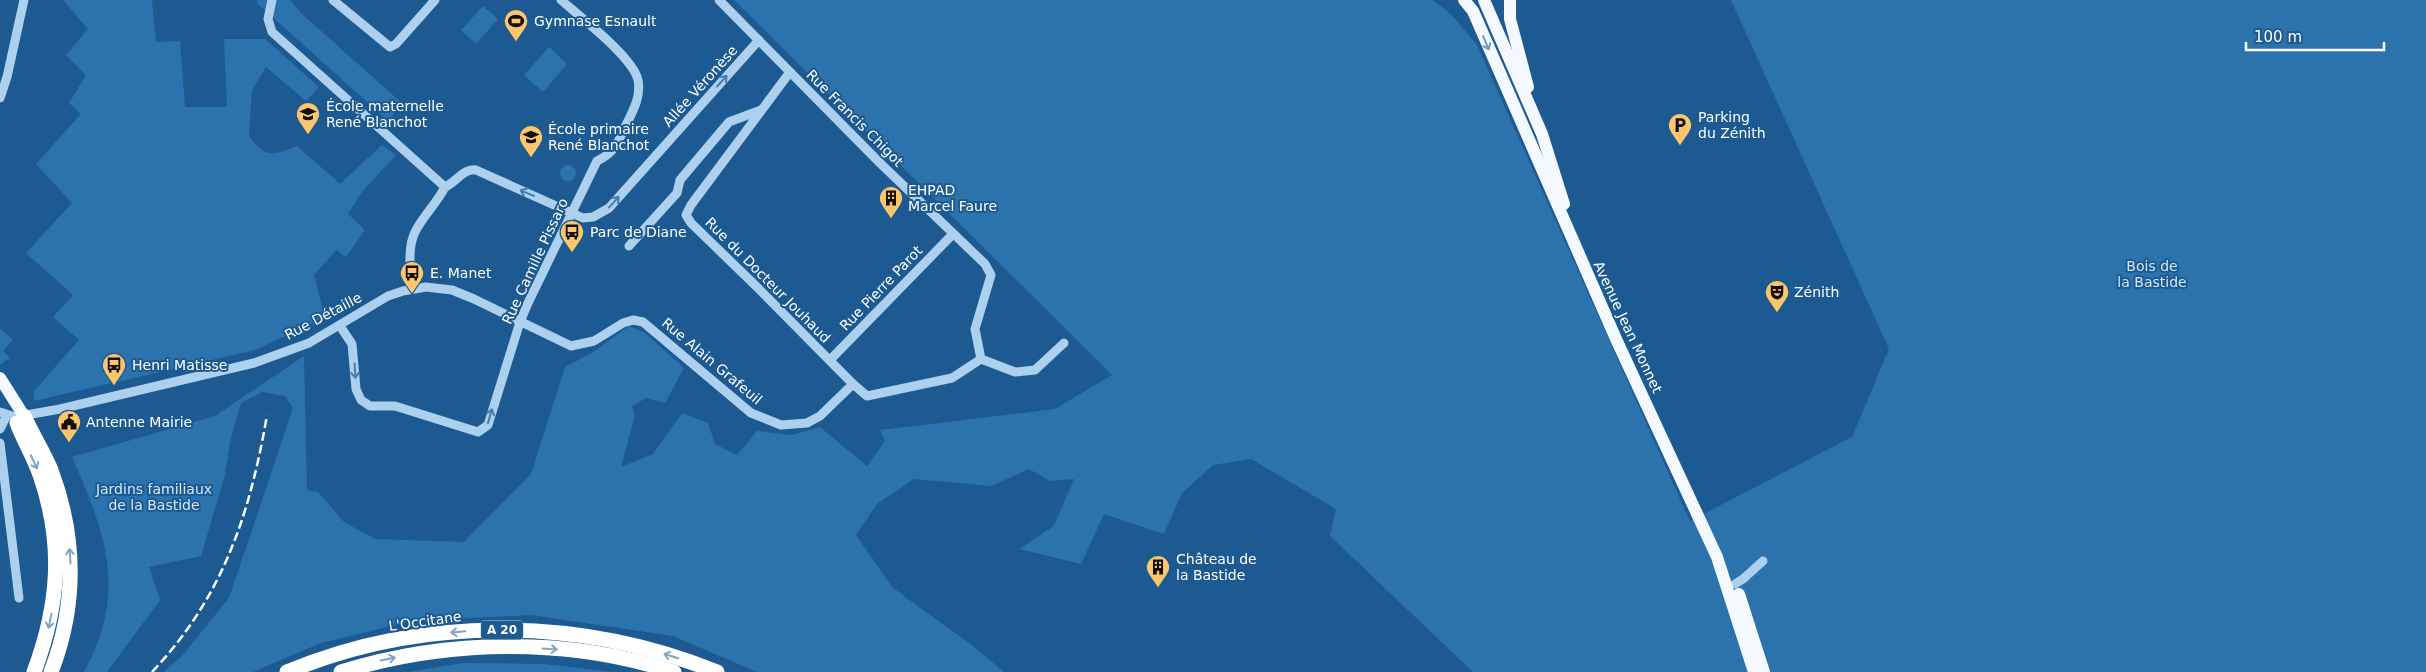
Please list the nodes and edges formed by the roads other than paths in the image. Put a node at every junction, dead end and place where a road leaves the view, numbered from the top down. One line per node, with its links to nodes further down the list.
1 (24, 0): 12 (street)
2 (272, 0): 15 (street)
3 (333, 0): 4 (street)
4 (435, 0)
5 (561, 0): 16 (street, Rue Camille Pissaro)
6 (720, 0): 10 (street, Rue Francis Chigot)
7 (1464, 0): 40 (main road, Avenue Jean Monnet, one-way to 40)
8 (1484, 0): 14 (main road, Avenue Jean Monnet)
9 (1510, 0): 14 (main road)
10 (759, 40): 11 (street, Rue Francis Chigot); 16 (street, Allée Véronèse, one-way to 10)
11 (790, 72): 13 (street, Rue du Docteur Jouhaud); 17 (street, Rue Francis Chigot)
12 (0, 98)
13 (761, 110): 18 (street); 24 (street, Rue du Docteur Jouhaud)
14 (1542, 134): 32 (main road, Avenue Jean Monnet)
15 (445, 187): 16 (street, Allée Véronèse, one-way to 15); 19 (street)
16 (572, 212): 20 (street, Rue Camille Pissaro)
17 (952, 235): 23 (street, Rue Francis Chigot); 24 (street, Rue Pierre Parot)
18 (629, 246)
19 (413, 289): 20 (street, Rue Détaille); 21 (street, Rue Détaille)
20 (520, 322): 21 (street, Rue Camille Pissaro, one-way to 20); 26 (street, Rue Alain Grafeuil)
21 (340, 326): 28 (street, Rue Détaille)
22 (1064, 343): 23 (street)
23 (981, 359): 26 (street)
24 (830, 360): 26 (street)
25 (0, 378): 28 (main road)
26 (853, 384)
27 (0, 391): 28 (main road)
28 (11, 415): 29 (street); 34 (highway, one-way to 34); 35 (highway, one-way to 28)
29 (0, 429)
30 (0, 443): 33 (street)
31 (1763, 561): 32 (street)
32 (1736, 584): 41 (main road, Avenue Jean Monnet)
33 (19, 598)
34 (34, 672)
35 (51, 672)
36 (288, 672): 39 (highway, L'Occitane / A 20, one-way to 36)
37 (341, 672): 38 (highway, A 20, one-way to 38)
38 (674, 672)
39 (717, 672)
40 (1754, 672)
41 (1764, 672)

